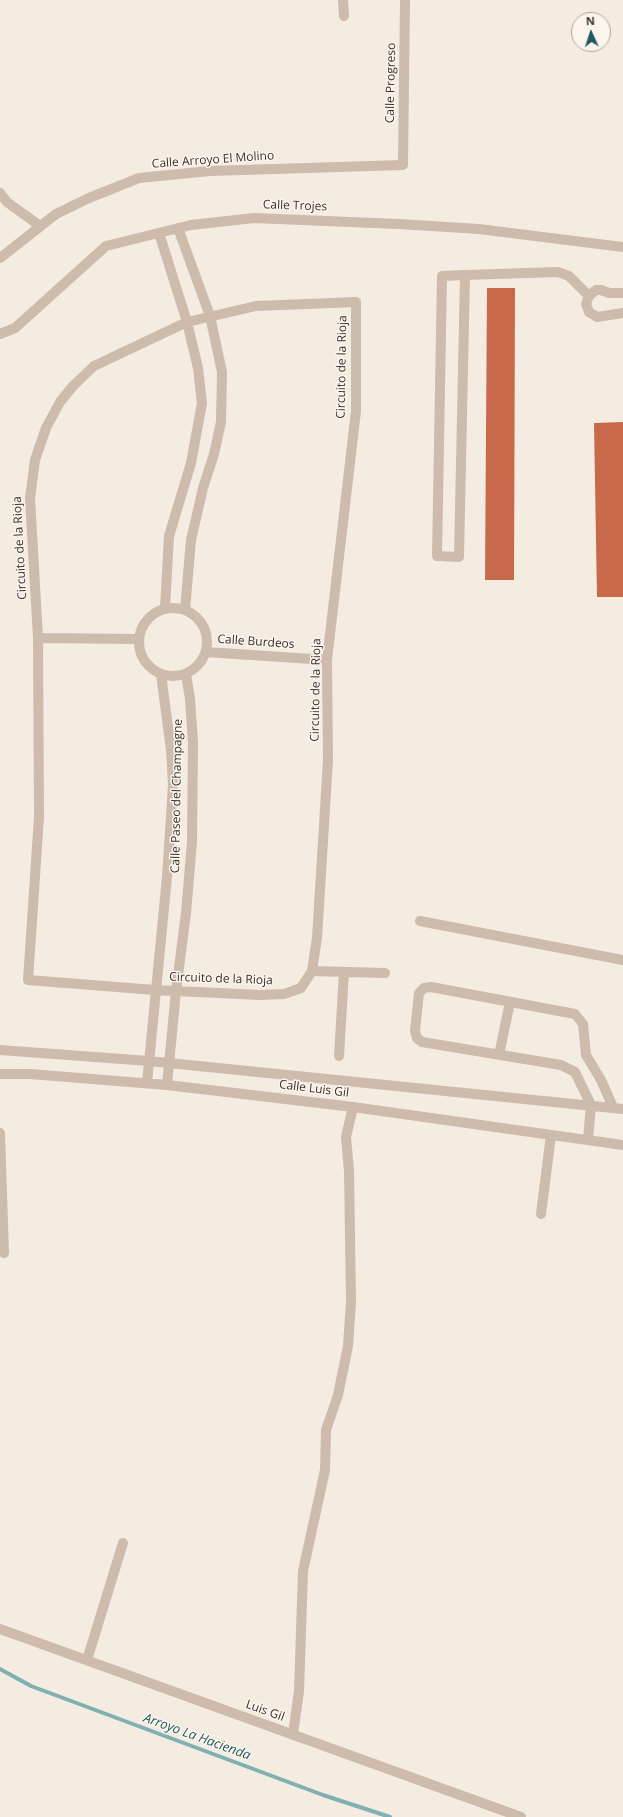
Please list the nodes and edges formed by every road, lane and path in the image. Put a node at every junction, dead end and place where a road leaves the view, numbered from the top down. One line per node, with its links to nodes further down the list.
1 (343, 0): 3 (street)
2 (405, 0): 4 (street, Calle Progreso)
3 (344, 16)
4 (403, 165): 6 (street, Calle Arroyo El Molino)
5 (0, 193): 6 (street)
6 (40, 226): 10 (street, Calle Arroyo El Molino)
7 (178, 228): 8 (street, Calle Trojes); 9 (street, Calle Trojes); 15 (street)
8 (159, 233): 16 (street); 17 (street, Calle Trojes)
9 (623, 247)
10 (0, 258)
11 (465, 275): 11 (street); 13 (street)
12 (623, 293): 13 (street)
13 (589, 296): 14 (street)
14 (623, 312)
15 (210, 316): 16 (street, Circuito de la Rioja); 19 (street); 23 (street, Circuito de la Rioja)
16 (187, 322): 18 (street); 20 (street, Circuito de la Rioja)
17 (0, 334)
18 (164, 608): 19 (street); 21 (street)
19 (185, 610): 22 (street)
20 (38, 638): 21 (street); 31 (street, Circuito de la Rioja)
21 (139, 639): 24 (street)
22 (206, 652): 23 (street, Calle Burdeos); 25 (street)
23 (327, 660): 28 (street, Circuito de la Rioja)
24 (160, 674): 25 (street); 31 (street, Calle Paseo del Champagne)
25 (186, 674): 32 (street, Calle Paseo del Champagne)
26 (420, 921): 27 (street)
27 (623, 960)
28 (312, 971): 29 (street); 32 (street, Circuito de la Rioja)
29 (344, 972): 30 (street); 36 (street)
30 (385, 973)
31 (156, 990): 32 (street, Circuito de la Rioja); 37 (street, Calle Paseo del Champagne)
32 (176, 991): 38 (street, Calle Paseo del Champagne)
33 (510, 1002): 35 (street); 35 (street); 44 (street)
34 (0, 1050): 37 (street, Calle Luis Gil)
35 (499, 1055): 42 (street)
36 (340, 1056)
37 (149, 1061): 38 (street, Calle Luis Gil); 40 (street, Calle Paseo del Champagne)
38 (170, 1063): 41 (street, Calle Paseo del Champagne); 42 (street, Calle Luis Gil)
39 (0, 1074): 40 (street, Calle Luis Gil)
40 (147, 1083): 41 (street, Calle Luis Gil)
41 (167, 1085): 43 (street, Calle Luis Gil)
42 (591, 1105): 44 (street, Calle Luis Gil); 47 (street)
43 (353, 1107): 46 (street, Calle Luis Gil); 54 (street)
44 (618, 1108)
45 (0, 1133): 50 (street)
46 (551, 1134): 47 (street, Calle Luis Gil); 49 (street)
47 (588, 1140): 48 (street, Calle Luis Gil)
48 (623, 1145)
49 (541, 1214)
50 (4, 1253)
51 (124, 1543): 53 (street)
52 (0, 1629): 53 (street, Luis Gil)
53 (87, 1660): 54 (street, Luis Gil)
54 (293, 1734): 55 (street, Luis Gil)
55 (521, 1817)

